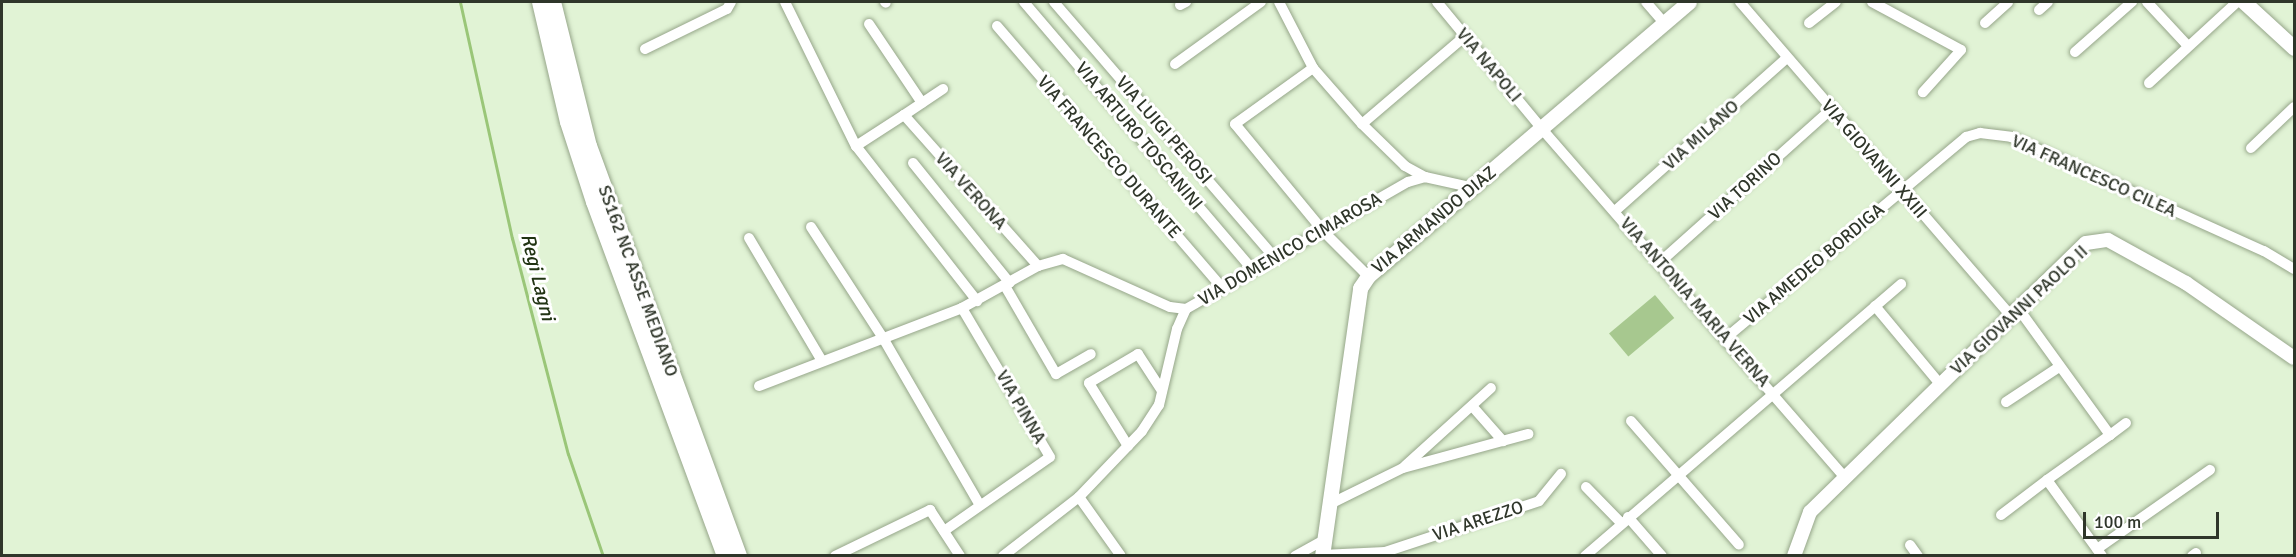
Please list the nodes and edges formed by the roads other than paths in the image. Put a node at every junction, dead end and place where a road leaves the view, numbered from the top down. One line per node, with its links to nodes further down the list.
1 (540, 2): 105 (highway, SS162 NC ASSE MEDIANO)
2 (553, 2): 106 (highway, SS162 NC ASSE MEDIANO)
3 (731, 2): 30 (street)
4 (785, 2): 44 (street)
5 (1024, 2): 58 (street, VIA ARTURO TOSCANINI)
6 (1054, 2): 54 (street, VIA LUIGI PEROSI)
7 (1261, 2): 33 (street)
8 (1279, 2): 34 (street)
9 (1437, 2): 27 (street, VIA NAPOLI)
10 (1646, 2): 22 (street)
11 (1689, 2): 22 (main road, VIA ARMANDO DIAZ)
12 (1740, 2): 32 (street, VIA GIOVANNI XXIII)
13 (1836, 2): 23 (street)
14 (1872, 2): 37 (street)
15 (2008, 2): 24 (street)
16 (2048, 2): 21 (street)
17 (2132, 2): 31 (street)
18 (2147, 2): 28 (street)
19 (2237, 2): 28 (street)
20 (2244, 2): 29 (main road)
21 (2039, 10)
22 (1664, 23): 43 (main road, VIA ARMANDO DIAZ)
23 (1809, 23)
24 (1985, 23)
25 (869, 24): 38 (street)
26 (997, 26): 62 (street, VIA FRANCESCO DURANTE)
27 (1465, 36): 42 (street); 43 (street, VIA NAPOLI)
28 (2187, 45): 35 (street)
29 (2295, 48)
30 (645, 49)
31 (2075, 52)
32 (1787, 58): 40 (street, VIA GIOVANNI XXIII); 50 (street, VIA MILANO)
33 (1175, 64)
34 (1313, 69): 42 (street); 52 (street)
35 (2149, 83)
36 (943, 89): 38 (street)
37 (1923, 92)
38 (922, 103): 41 (street)
39 (2295, 107): 45 (street)
40 (1830, 110): 49 (street, VIA GIOVANNI XXIII); 55 (street, VIA TORINO)
41 (904, 115): 44 (street); 56 (street, VIA VERONA)
42 (1362, 124): 47 (street)
43 (1542, 129): 48 (main road, VIA ARMANDO DIAZ); 50 (street, VIA ANTONIA MARIA VERNA)
44 (856, 146): 63 (street)
45 (2251, 148)
46 (913, 163): 60 (street)
47 (1425, 177): 48 (street); 52 (street, VIA DOMENICO CIMAROSA)
48 (1474, 188): 59 (main road, VIA ARMANDO DIAZ)
49 (1901, 190): 57 (street, VIA FRANCESCO CILEA); 67 (street, VIA GIOVANNI XXIII); 69 (street, VIA AMEDEO BORDIGA)
50 (1615, 211): 55 (street, VIA ANTONIA MARIA VERNA)
51 (811, 227): 68 (street)
52 (1324, 232): 54 (street, VIA DOMENICO CIMAROSA); 59 (street)
53 (749, 238): 72 (street)
54 (1275, 258): 58 (street, VIA DOMENICO CIMAROSA)
55 (1659, 263): 69 (street, VIA ANTONIA MARIA VERNA)
56 (1038, 266): 60 (street, VIA DOMENICO CIMAROSA); 66 (street, VIA DOMENICO CIMAROSA)
57 (2295, 269)
58 (1253, 270): 62 (street, VIA DOMENICO CIMAROSA)
59 (1368, 276): 95 (main road, VIA ARMANDO DIAZ)
60 (1008, 284): 63 (street, VIA DOMENICO CIMAROSA); 70 (street)
61 (1900, 284): 64 (street)
62 (1222, 288): 66 (street, VIA DOMENICO CIMAROSA)
63 (977, 301): 65 (street, VIA DOMENICO CIMAROSA)
64 (1875, 306): 74 (street); 78 (street)
65 (963, 308): 68 (street, VIA DOMENICO CIMAROSA); 96 (street, VIA PINNA)
66 (1186, 309): 77 (street)
67 (2014, 311): 71 (street, VIA GIOVANNI PAOLO II); 73 (street, VIA GIOVANNI XXIII); 74 (street, VIA GIOVANNI PAOLO II)
68 (883, 338): 72 (street, VIA DOMENICO CIMAROSA); 96 (street)
69 (1727, 338): 78 (street, VIA ANTONIA MARIA VERNA)
70 (1092, 354)
71 (2295, 358)
72 (822, 362): 75 (street, VIA DOMENICO CIMAROSA)
73 (2059, 367): 79 (street); 84 (street, VIA GIOVANNI XXIII)
74 (1940, 384): 91 (street, VIA GIOVANNI PAOLO II)
75 (759, 386)
76 (1491, 388): 80 (street)
77 (1162, 391): 86 (street); 86 (street)
78 (1773, 392): 89 (street); 91 (street, VIA ANTONIA MARIA VERNA)
79 (2006, 402)
80 (1472, 405): 85 (street); 87 (street)
81 (1631, 421): 89 (street)
82 (2126, 423): 84 (street)
83 (1528, 434): 85 (street)
84 (2110, 435): 92 (street)
85 (1503, 441): 87 (street)
86 (1128, 446): 94 (street)
87 (1403, 468): 95 (street)
88 (2210, 470): 103 (street)
89 (1677, 473): 98 (street); 101 (street)
90 (1561, 474): 104 (street, VIA AREZZO)
91 (1845, 477): 114 (street, VIA GIOVANNI PAOLO II)
92 (2047, 480): 97 (street); 103 (street)
93 (1586, 487): 98 (street)
94 (1079, 497): 109 (street); 110 (street)
95 (1330, 504): 102 (main road, VIA ARMANDO DIAZ)
96 (980, 505): 99 (street, VIA PINNA)
97 (2001, 516)
98 (1625, 520): 112 (street); 113 (street)
99 (944, 531): 107 (street); 108 (street)
100 (1910, 544): 115 (street)
101 (1739, 545)
102 (1322, 550): 104 (street, VIA AREZZO); 111 (street)
103 (2100, 552)
104 (1385, 554)
105 (725, 555)
106 (739, 555)
107 (835, 555)
108 (960, 555)
109 (1003, 555)
110 (1121, 555)
111 (1295, 555)
112 (1585, 555)
113 (1662, 555)
114 (1794, 555)
115 (1918, 555)

